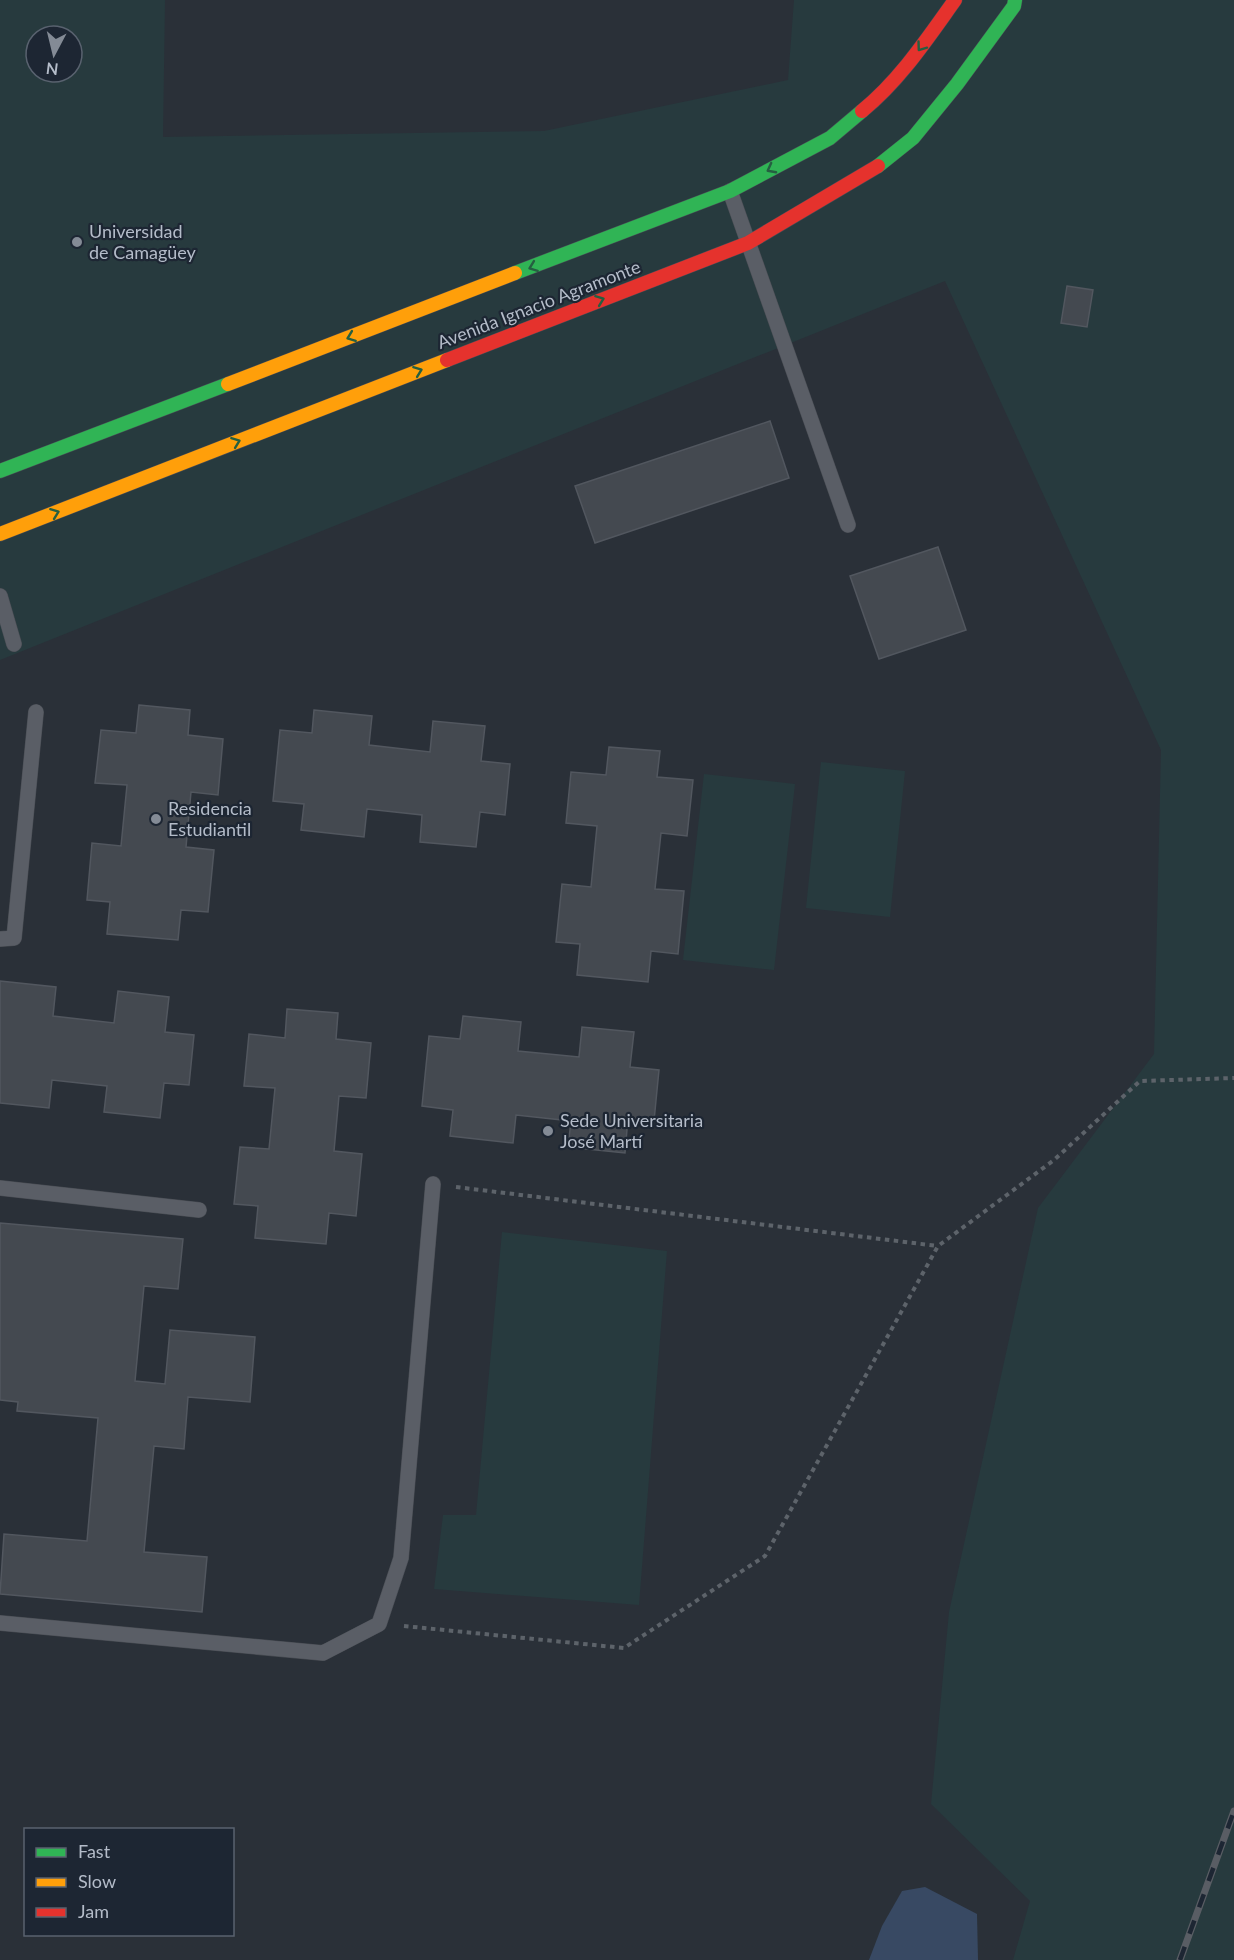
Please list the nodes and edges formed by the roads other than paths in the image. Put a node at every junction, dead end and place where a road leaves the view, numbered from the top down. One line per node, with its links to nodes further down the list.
1 (955, 0): 3 (main road, one-way to 3)
2 (1016, 0): 4 (main road, Avenida Ignacio Agramonte)
3 (730, 191): 4 (lane); 5 (main road, one-way to 5)
4 (748, 243): 6 (lane); 7 (main road, Avenida Ignacio Agramonte, one-way to 4)
5 (0, 471)
6 (848, 525)
7 (0, 534)
8 (0, 596): 9 (lane)
9 (14, 644)
10 (36, 712): 11 (lane)
11 (0, 939)
12 (433, 1184): 15 (lane)
13 (0, 1188): 14 (lane)
14 (200, 1210)
15 (0, 1623)

